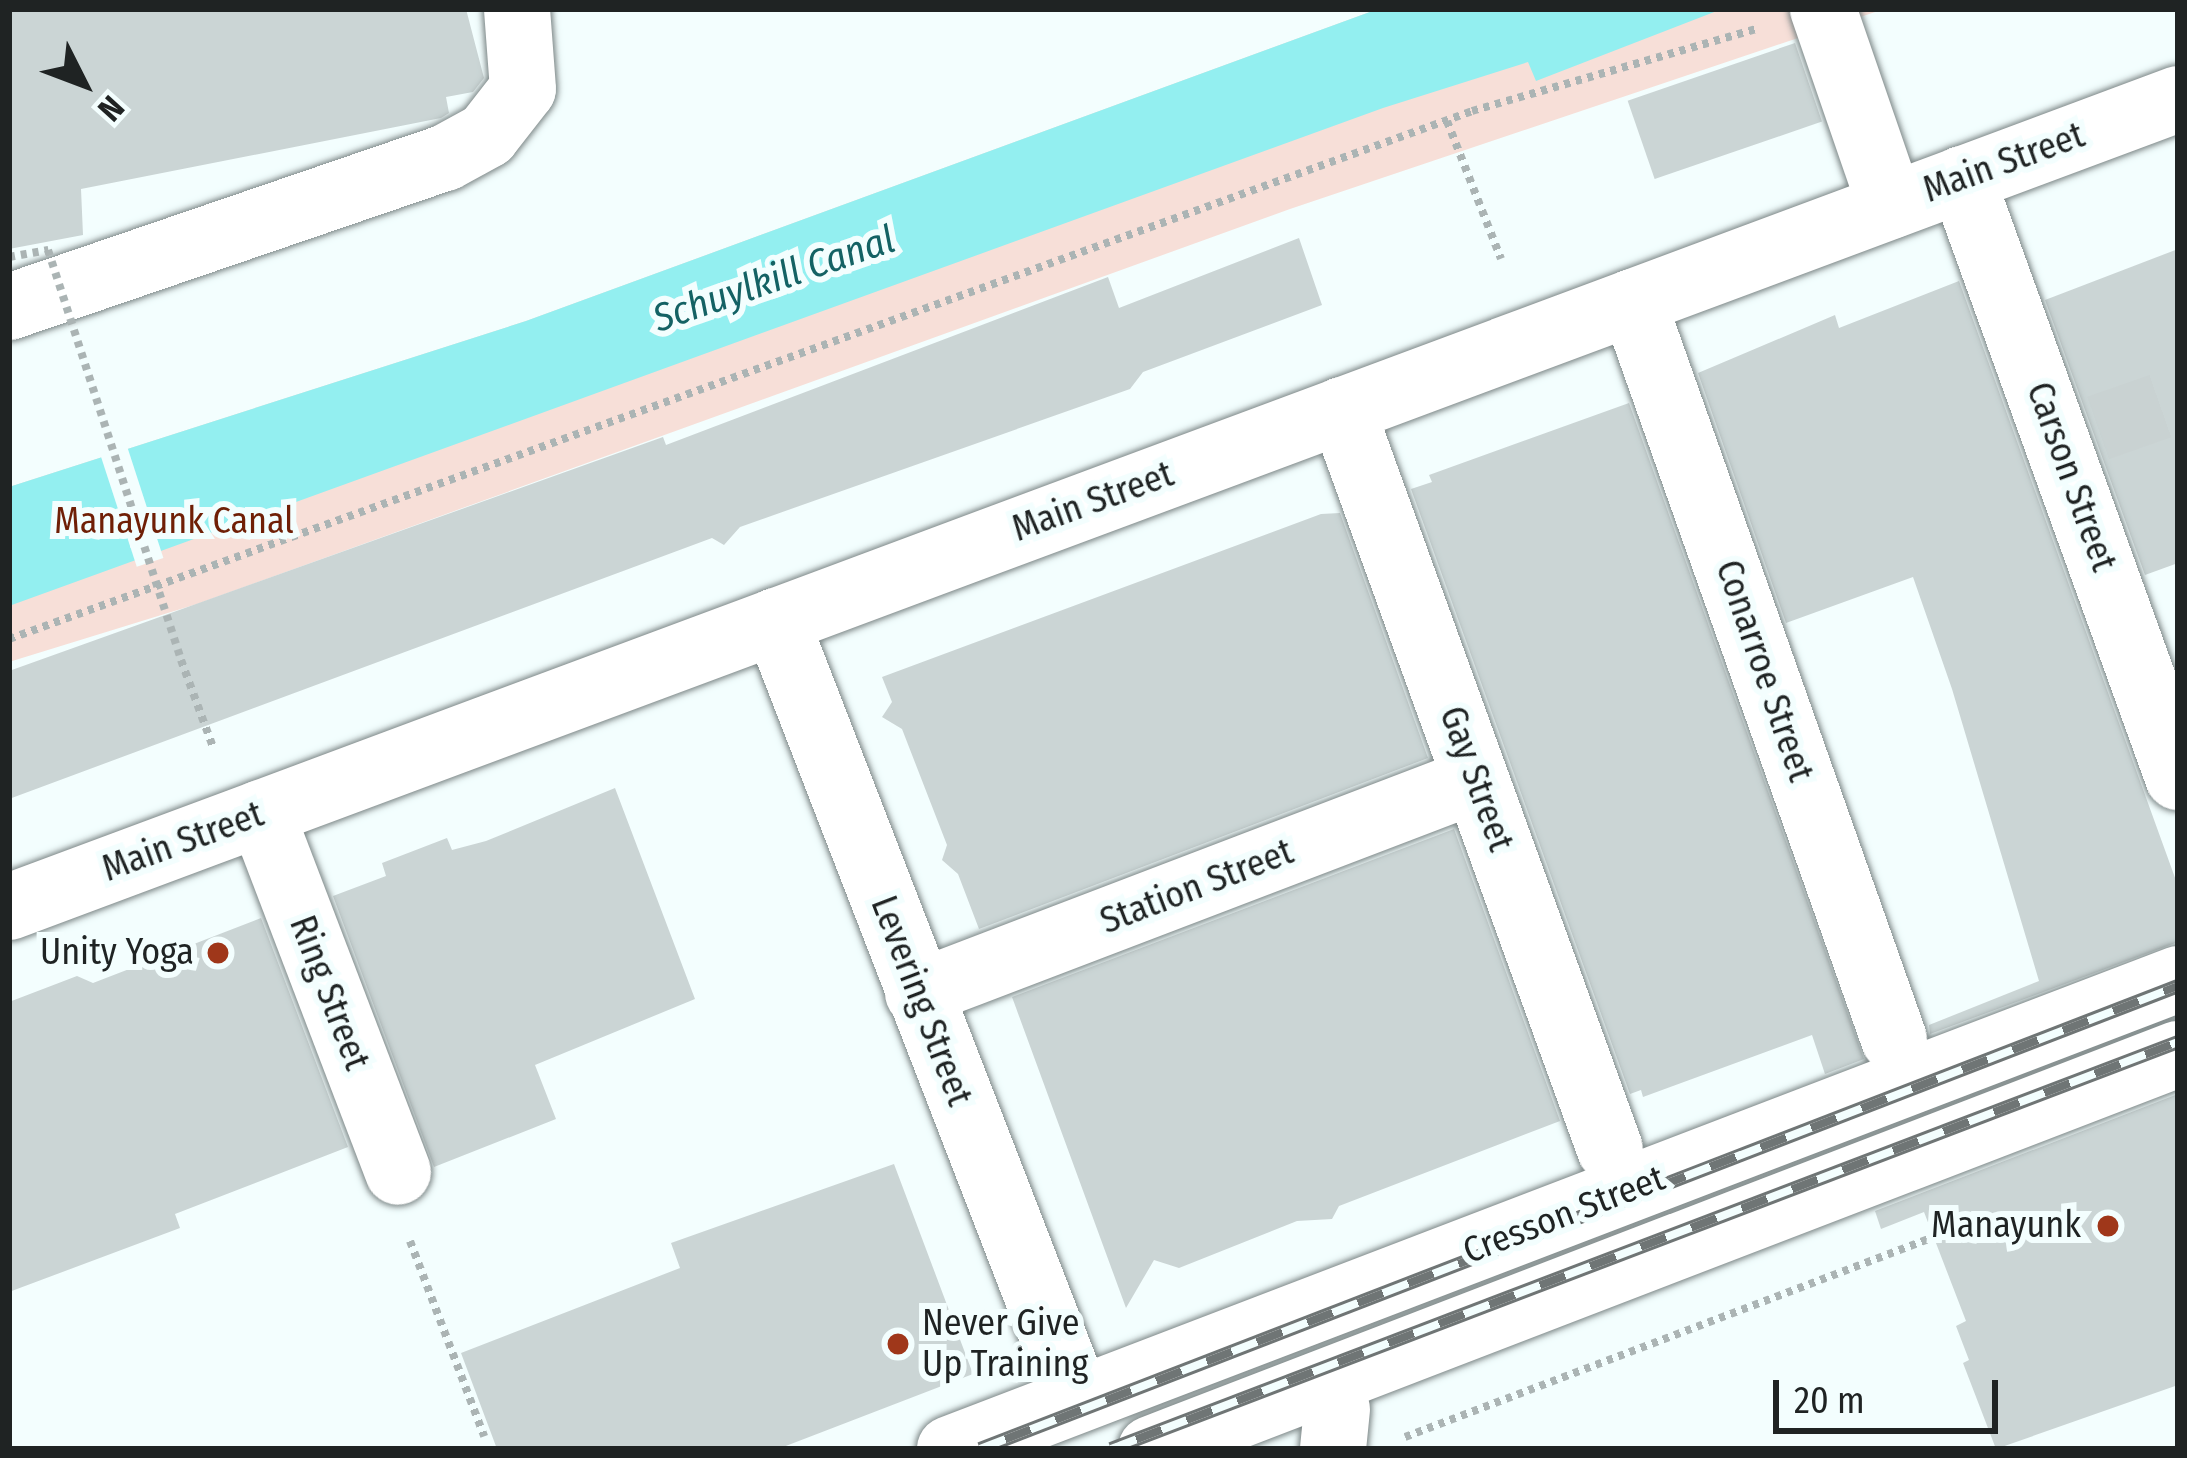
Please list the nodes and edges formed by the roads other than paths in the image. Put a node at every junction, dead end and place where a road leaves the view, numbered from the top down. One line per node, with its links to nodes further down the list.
1 (517, 9): 7 (street)
2 (1800, 16): 5 (street)
3 (2178, 99): 4 (street, Main Street)
4 (1962, 179): 5 (street, Main Street); 10 (street, Carson Street)
5 (1891, 206): 6 (street, Main Street)
6 (1634, 302): 8 (street, Main Street); 16 (street, Conarroe Street)
7 (9, 308)
8 (1342, 410): 9 (street, Main Street); 11 (street, Gay Street)
9 (776, 620): 12 (street, Main Street); 15 (street, Levering Street)
10 (2178, 777)
11 (1476, 780): 15 (street, Station Street); 18 (street, Gay Street)
12 (261, 813): 13 (street, Main Street); 19 (street, Ring Street)
13 (9, 907)
14 (2178, 979): 21 (street, Cresson Street)
15 (918, 993): 20 (street, Levering Street)
16 (1894, 1039)
17 (2178, 1054): 22 (street, Cresson Street)
18 (1610, 1149)
19 (398, 1172)
20 (1070, 1380)
21 (950, 1449)
22 (1151, 1449)

